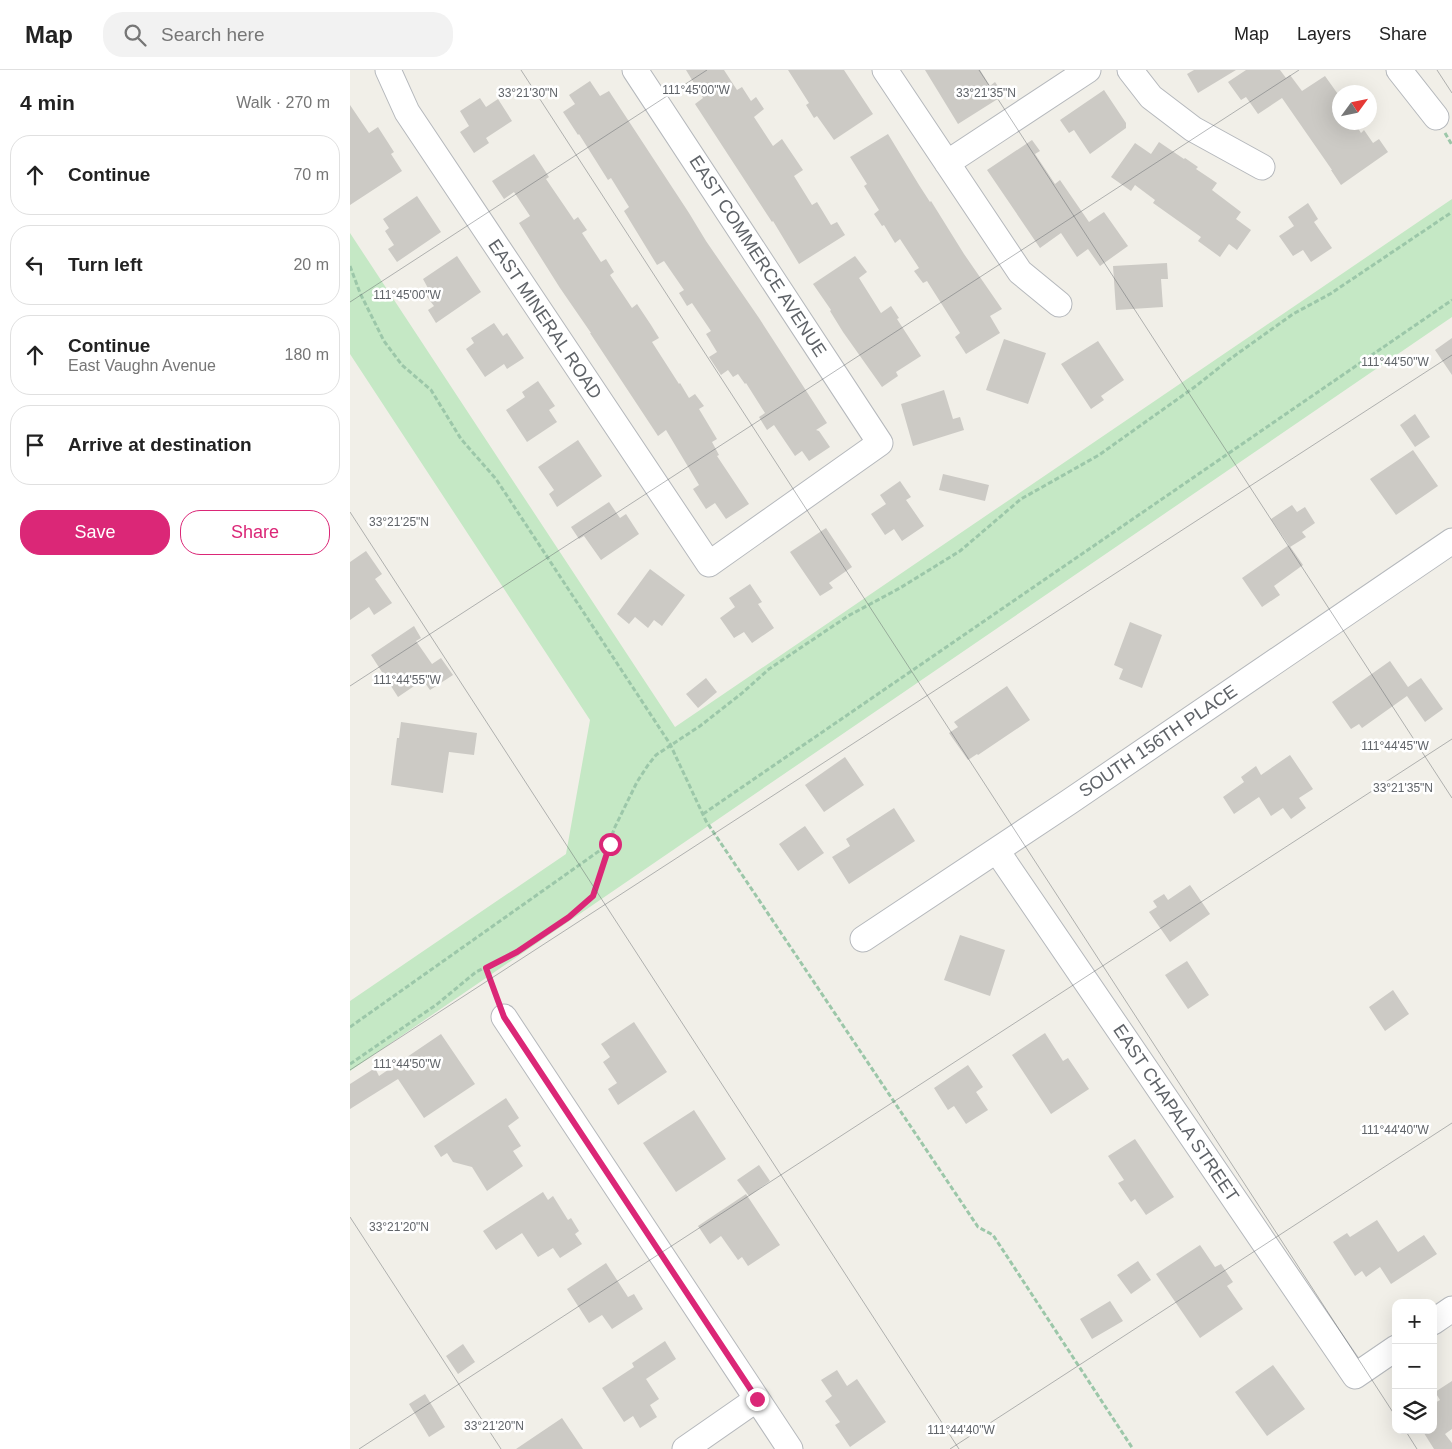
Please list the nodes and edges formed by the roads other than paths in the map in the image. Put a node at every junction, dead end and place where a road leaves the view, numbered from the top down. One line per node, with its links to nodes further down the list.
1 (388, 70): 11 (street, EAST MINERAL ROAD)
2 (635, 70): 11 (street, EAST COMMERCE AVENUE)
3 (886, 70): 8 (street)
4 (1088, 70): 8 (street)
5 (1130, 70): 9 (street)
6 (1399, 70): 7 (street)
7 (1436, 117)
8 (947, 163): 10 (street)
9 (1262, 167)
10 (1059, 304)
11 (880, 443)
12 (1452, 541): 13 (street, SOUTH 156TH PLACE)
13 (997, 851): 14 (street, SOUTH 156TH PLACE); 18 (street, EAST CHAPALA STREET)
14 (863, 939)
15 (504, 1017): 19 (street)
16 (1452, 1309): 17 (street)
17 (1437, 1319)
18 (1392, 1351)
19 (757, 1399): 20 (street); 21 (street)
20 (685, 1449)
21 (790, 1449)

